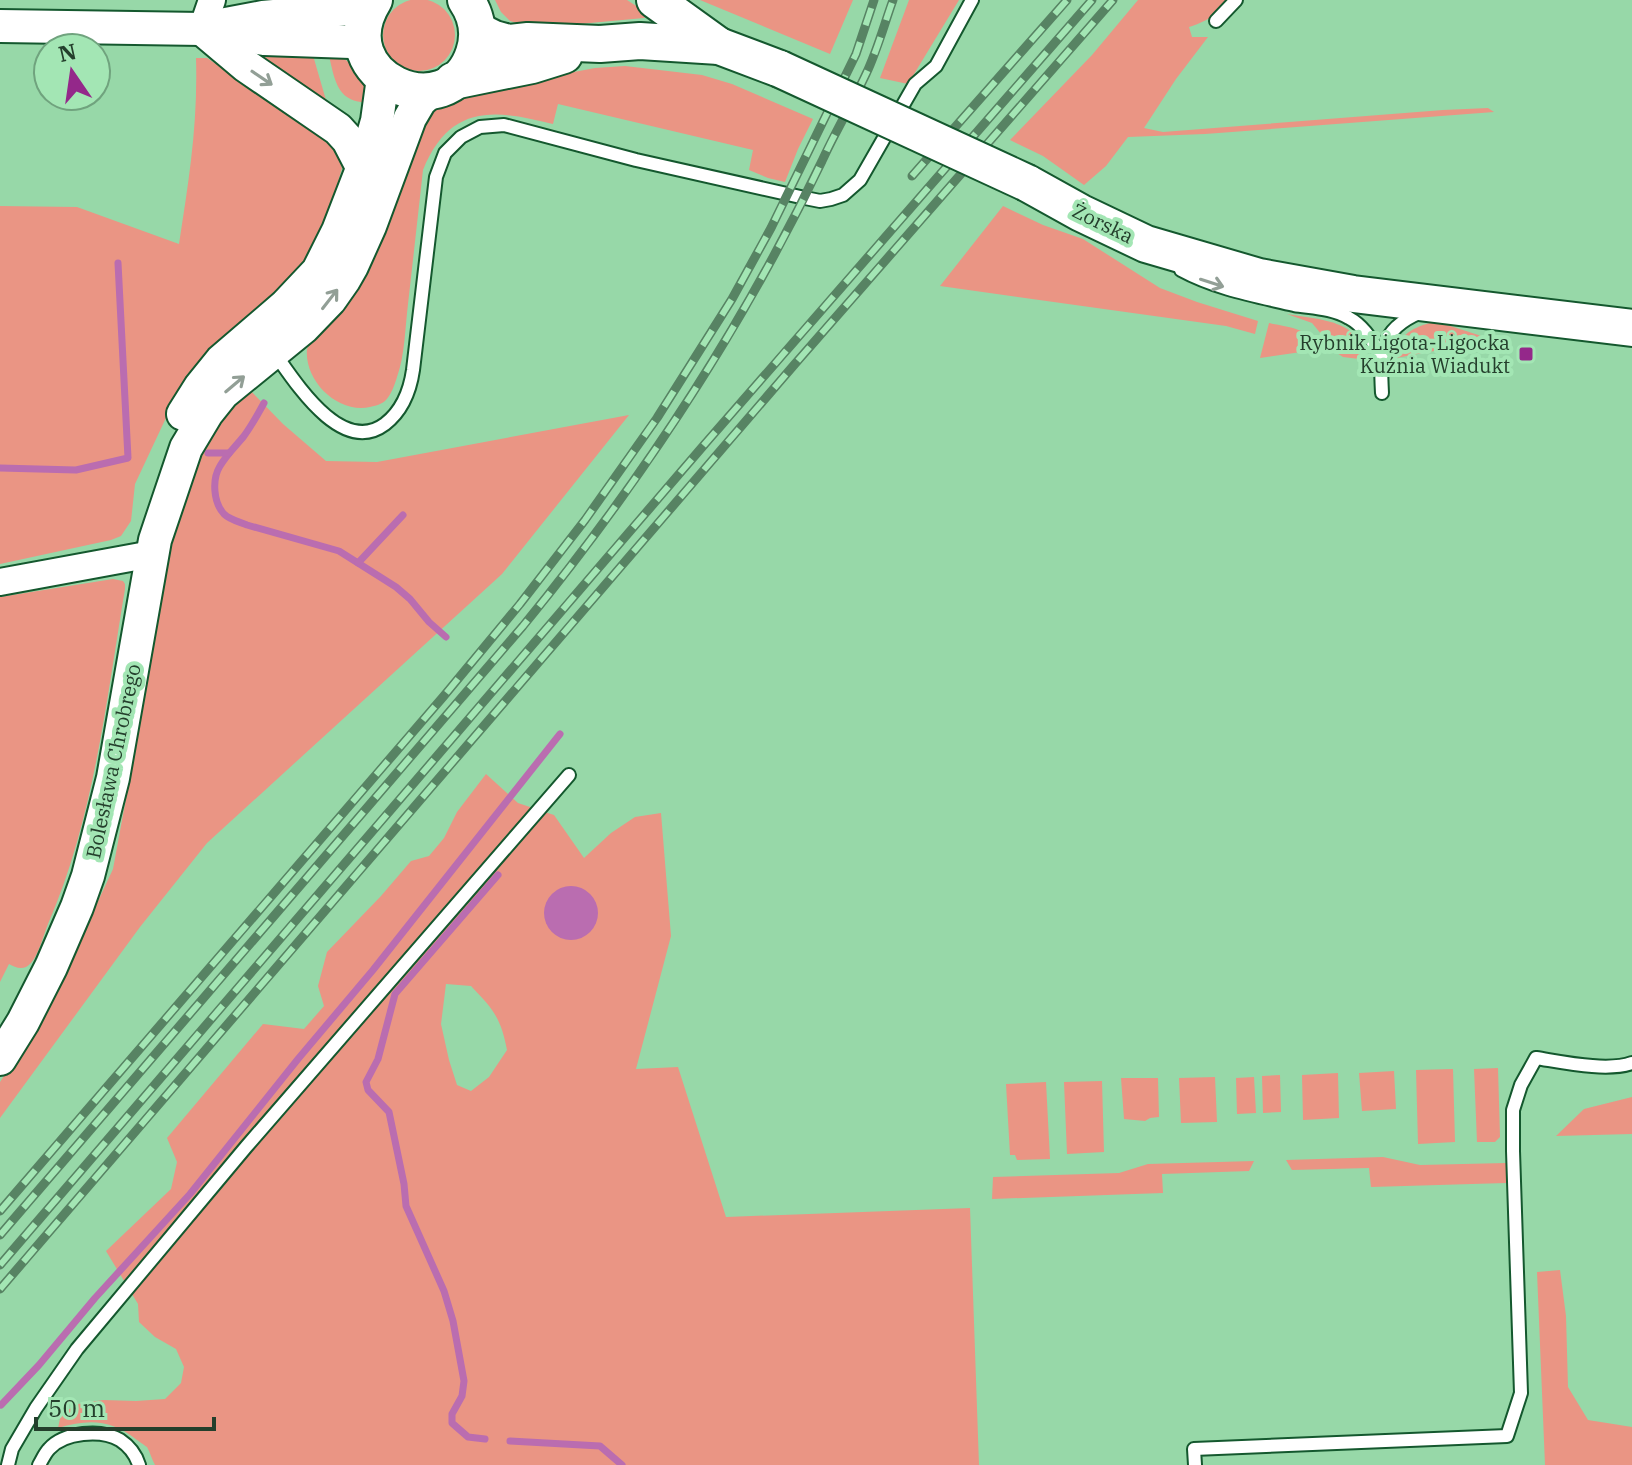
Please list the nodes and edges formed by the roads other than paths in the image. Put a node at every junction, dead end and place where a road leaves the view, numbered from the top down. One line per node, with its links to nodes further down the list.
1 (655, 0): 11 (main road)
2 (972, 0): 18 (lane)
3 (1236, 0): 7 (lane)
4 (372, 4): 6 (street); 9 (main road)
5 (471, 9): 10 (main road, Żorska); 13 (main road)
6 (207, 14): 8 (street); 9 (street); 14 (street, one-way to 14)
7 (1216, 21)
8 (0, 26)
9 (364, 44): 12 (main road)
10 (600, 44): 11 (main road, Żorska); 13 (main road, Żorska)
11 (719, 46): 15 (main road, Żorska, bridge)
12 (383, 78): 13 (main road); 14 (street, Bolesława Chrobrego)
13 (442, 86): 18 (street, Bolesława Chrobrego, one-way to 13)
14 (362, 167): 18 (street, Bolesława Chrobrego)
15 (1146, 244): 16 (main road, Żorska); 19 (lane, one-way to 19)
16 (1441, 305): 17 (main road, Żorska); 19 (lane)
17 (1632, 328)
18 (266, 341): 21 (street, Bolesława Chrobrego)
19 (1381, 355): 20 (lane)
20 (1382, 393)
21 (153, 547): 22 (street); 24 (street, Bolesława Chrobrego)
22 (0, 582)
23 (569, 775): 26 (lane)
24 (0, 1059)
25 (1632, 1063): 29 (lane)
26 (8, 1465)
27 (39, 1465): 28 (lane)
28 (139, 1465)
29 (1195, 1465)

